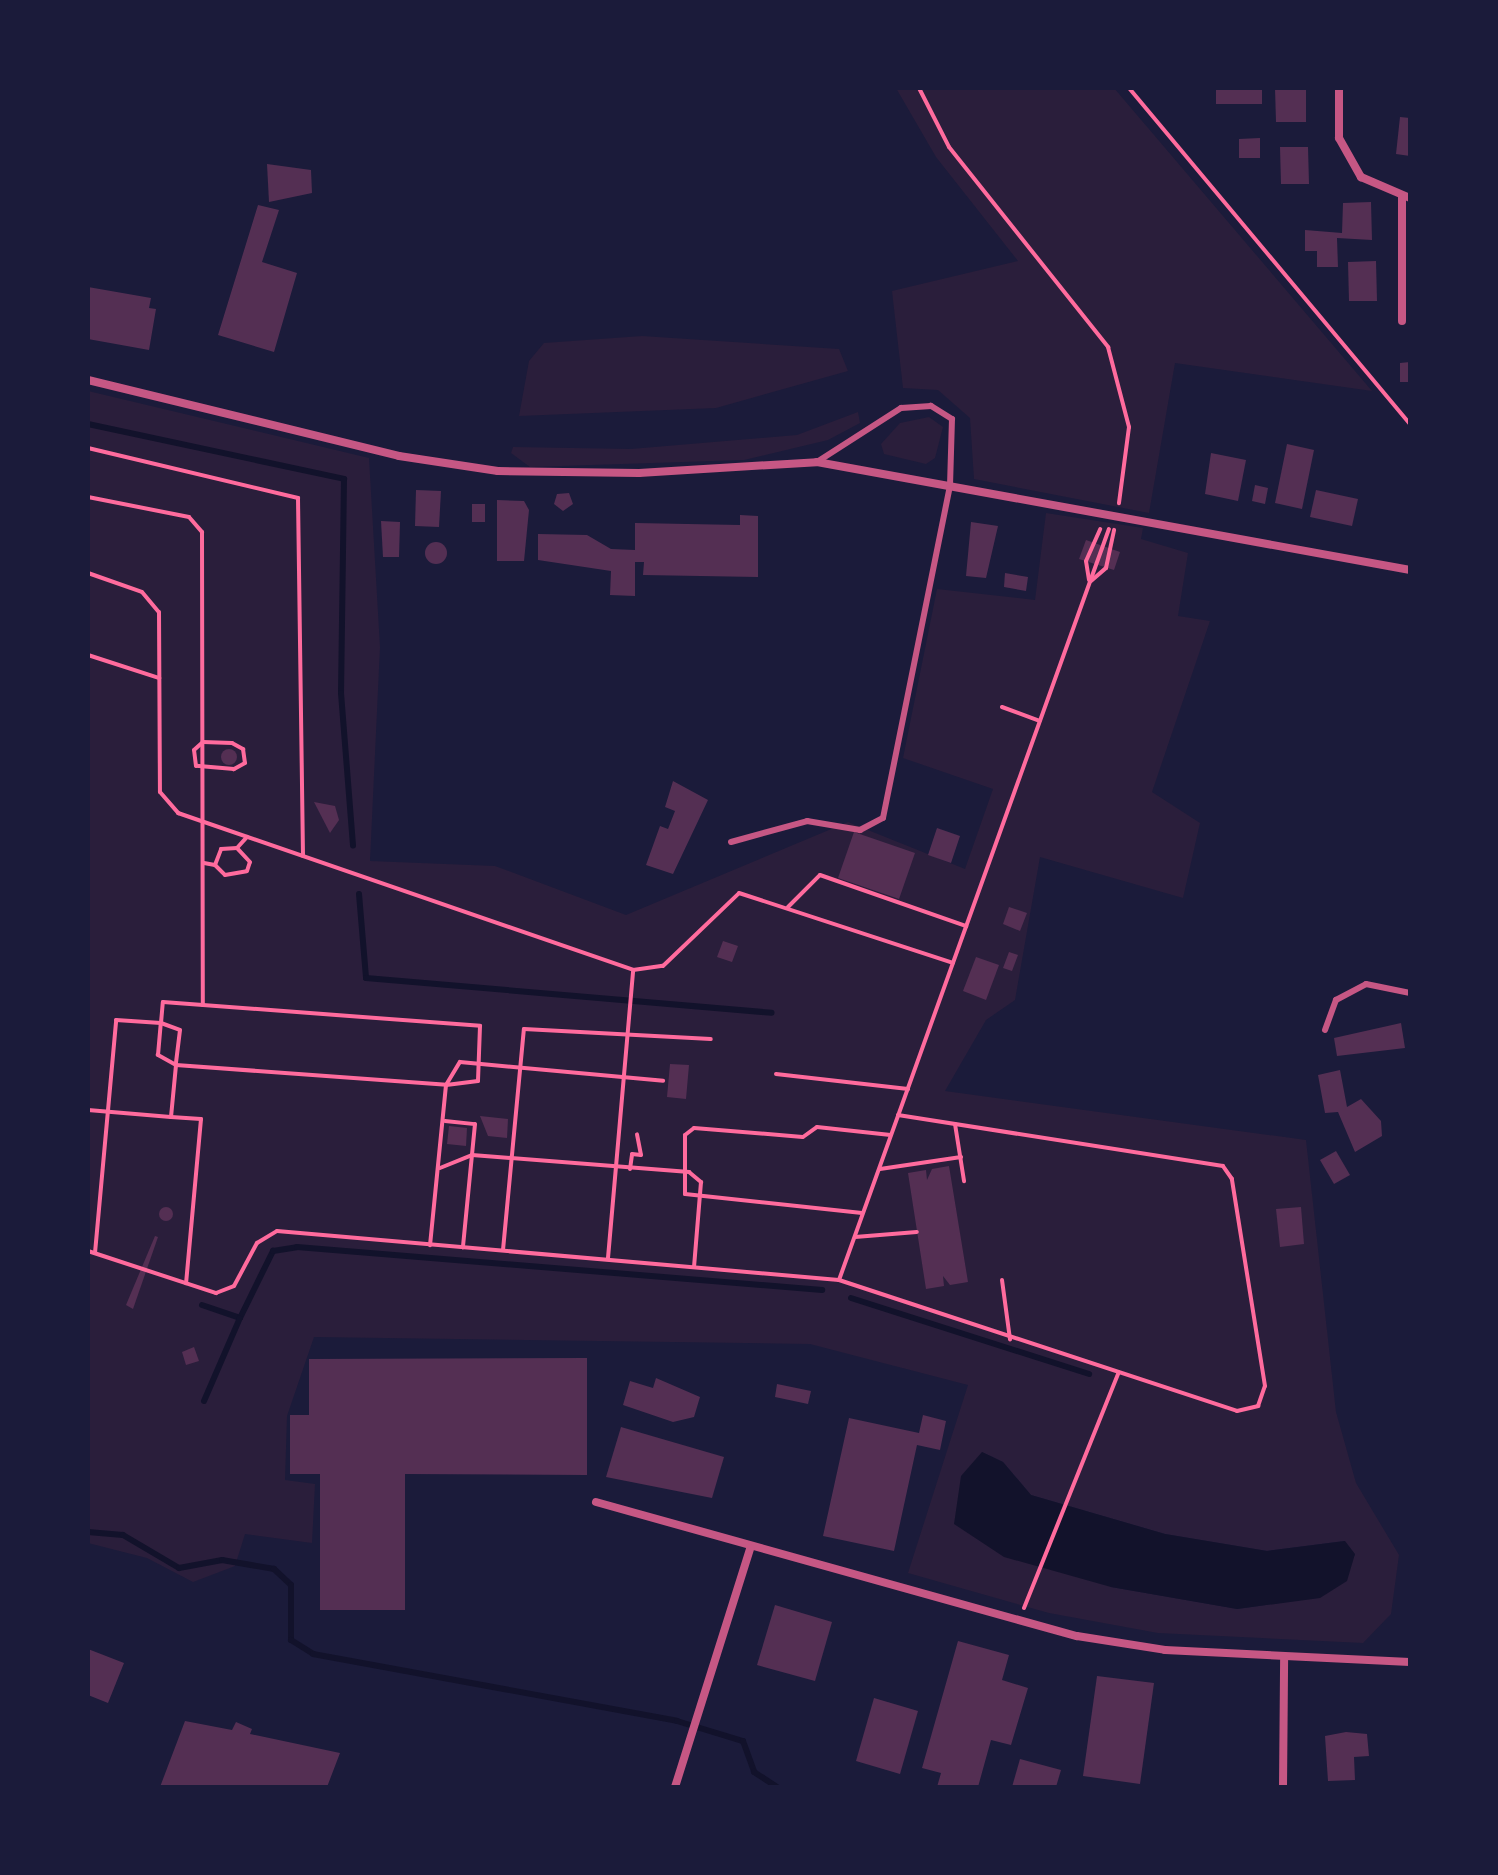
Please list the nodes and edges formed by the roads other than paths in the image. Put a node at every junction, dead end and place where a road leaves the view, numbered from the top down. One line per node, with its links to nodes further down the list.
1 (1339, 88): 2 (street)
2 (1406, 197): 3 (street)
3 (1402, 321)
4 (88, 380): 5 (street)
5 (817, 462): 6 (street); 6 (lane)
6 (950, 486): 7 (street); 8 (lane)
7 (1410, 570)
8 (731, 842)
9 (1410, 993): 10 (lane)
10 (1325, 1030)
11 (596, 1502): 12 (street)
12 (750, 1549): 13 (street); 15 (street)
13 (1284, 1660): 14 (street); 16 (street)
14 (1410, 1662)
15 (675, 1787)
16 (1283, 1787)

